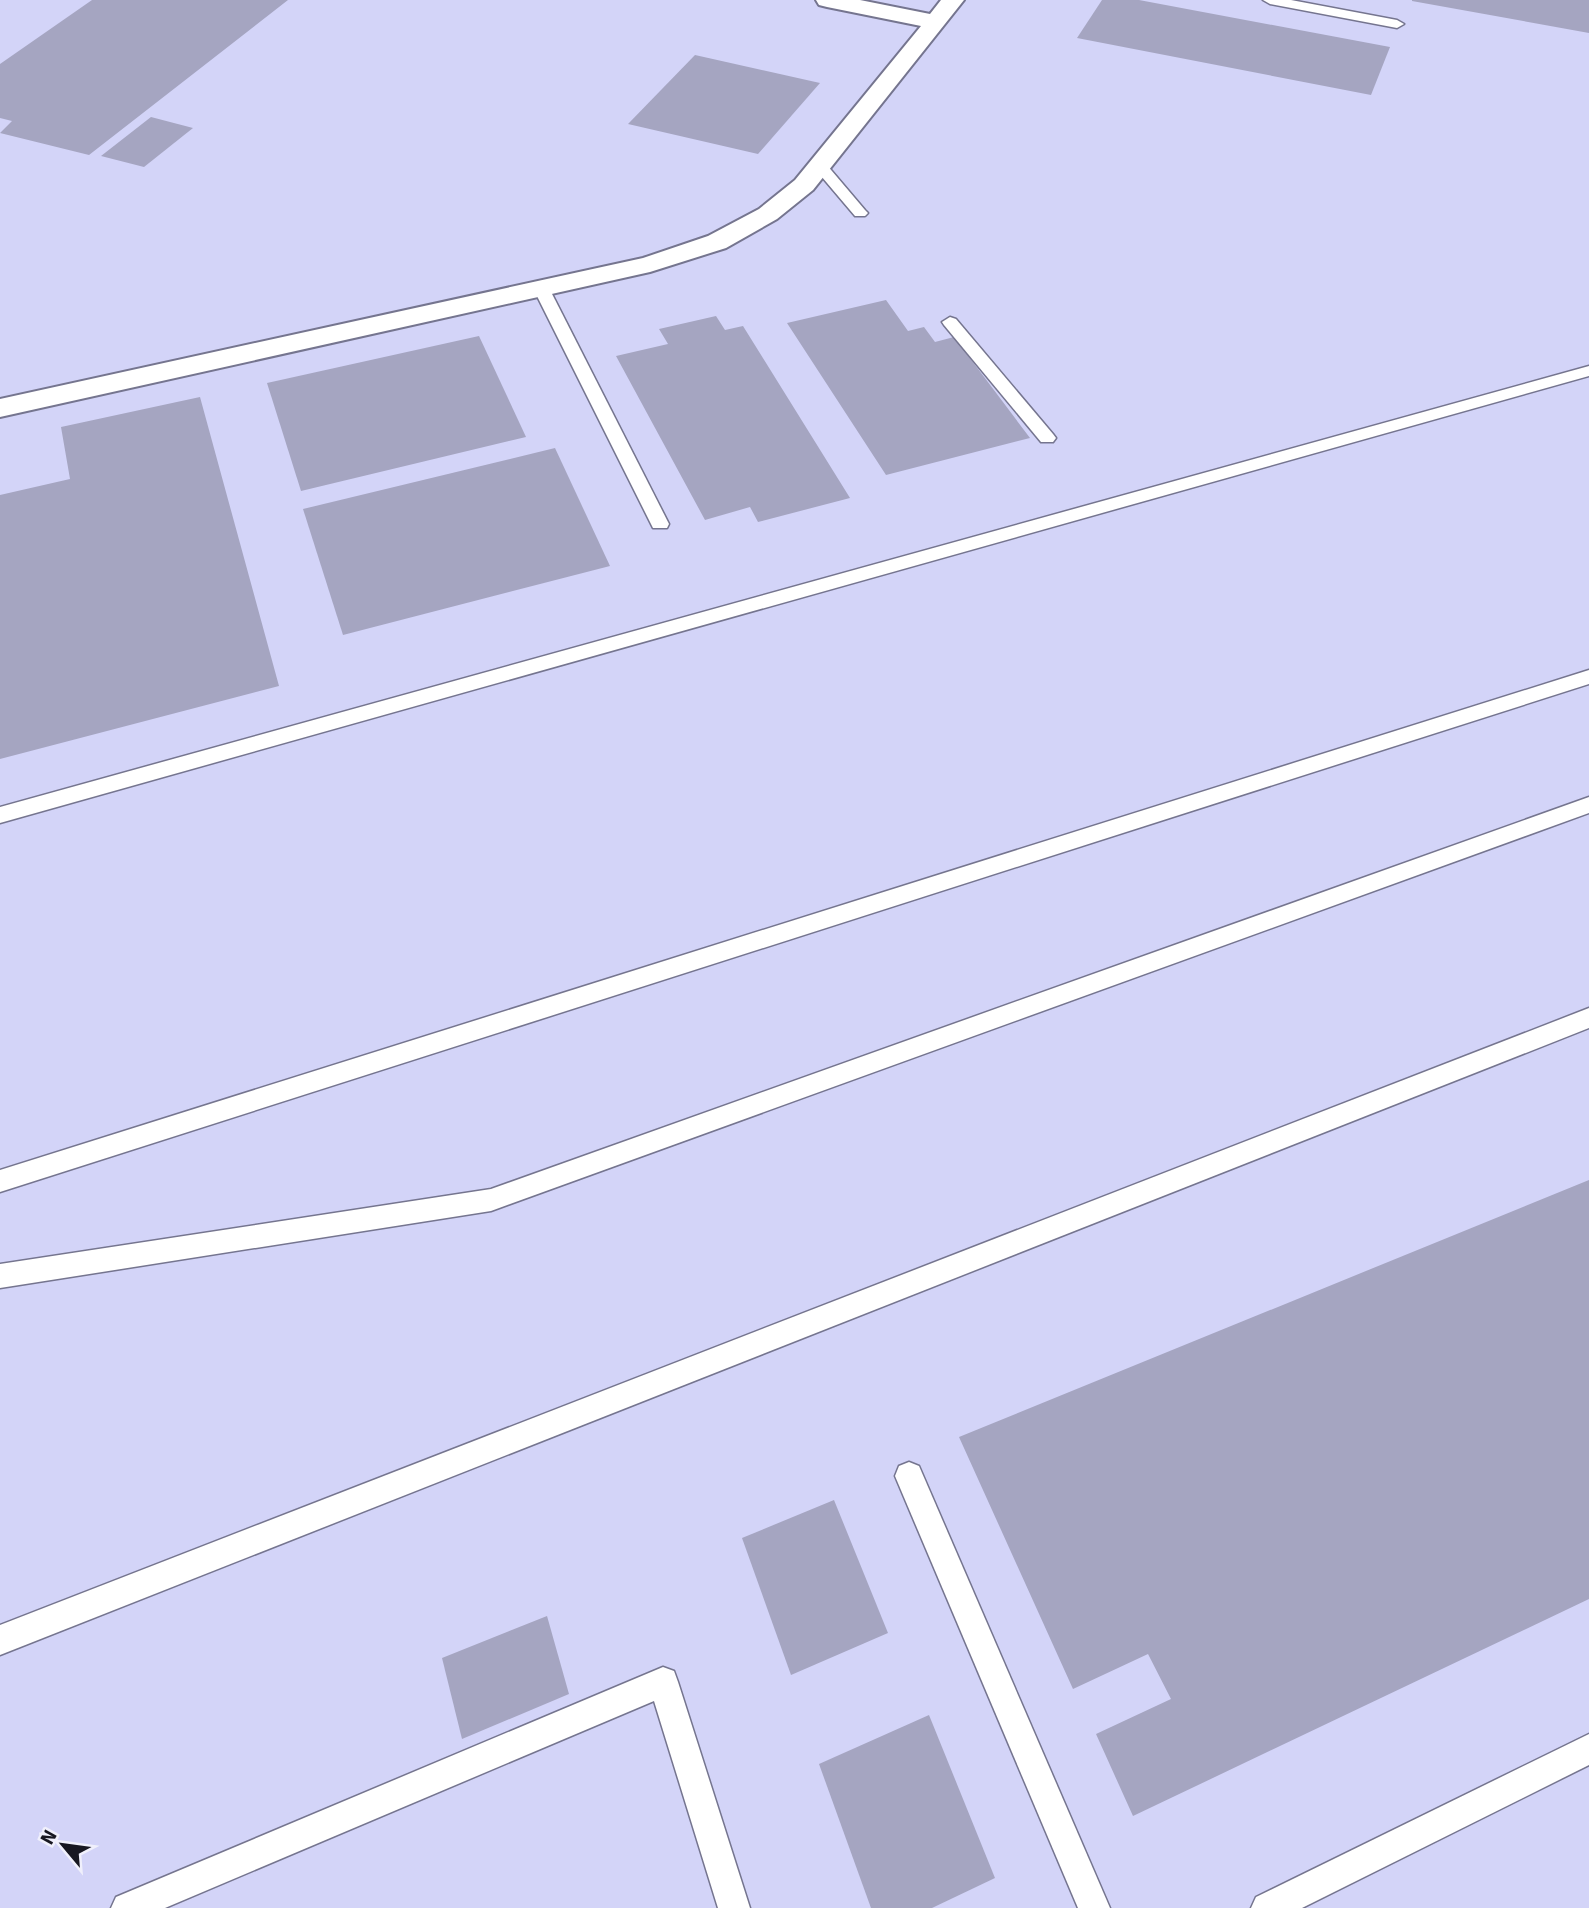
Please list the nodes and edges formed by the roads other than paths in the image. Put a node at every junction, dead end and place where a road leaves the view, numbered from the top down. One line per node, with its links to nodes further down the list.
1 (827, 0): 4 (street)
2 (953, 0): 4 (street)
3 (1270, 0): 5 (lane)
4 (936, 22): 6 (street)
5 (1397, 24)
6 (821, 167): 7 (lane); 8 (street)
7 (860, 213)
8 (541, 288): 11 (street); 13 (lane)
9 (950, 322): 12 (lane)
10 (1589, 371): 16 (lane)
11 (0, 408)
12 (1048, 438)
13 (660, 524)
14 (1589, 677): 18 (lane)
15 (1589, 805): 19 (lane)
16 (0, 815)
17 (1589, 1018): 21 (lane)
18 (0, 1181)
19 (0, 1276)
20 (909, 1476): 25 (lane)
21 (0, 1640)
22 (1589, 1749): 26 (lane)
23 (127, 1908): 24 (lane)
24 (734, 1908)
25 (1094, 1908)
26 (1267, 1908)

